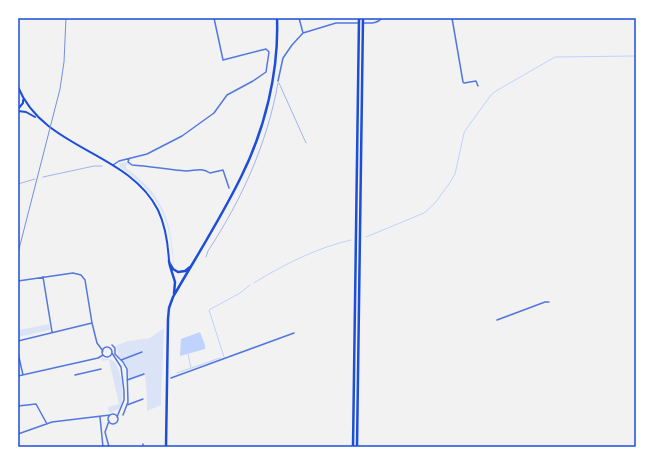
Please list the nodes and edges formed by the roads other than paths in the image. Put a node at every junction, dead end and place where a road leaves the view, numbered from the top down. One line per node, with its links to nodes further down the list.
1 (214, 18): 17 (street)
2 (277, 18): 26 (highway)
3 (299, 18): 8 (street)
4 (359, 18): 72 (highway)
5 (363, 18): 73 (highway)
6 (382, 18): 8 (street)
7 (452, 18): 10 (street)
8 (303, 33): 9 (street)
9 (278, 81): 16 (lane); 24 (lane)
10 (478, 86)
11 (18, 87): 13 (main road)
12 (20, 97): 13 (main road)
13 (23, 98): 14 (main road); 15 (main road)
14 (18, 110): 15 (main road)
15 (40, 120): 18 (main road)
16 (306, 143)
17 (129, 159): 18 (street); 23 (street)
18 (113, 165): 25 (main road)
19 (102, 166): 20 (lane)
20 (43, 177)
21 (35, 179): 22 (lane)
22 (18, 184)
23 (229, 188)
24 (206, 256)
25 (169, 261): 26 (highway); 29 (highway)
26 (192, 264): 29 (highway)
27 (43, 277): 28 (street); 32 (street); 33 (street)
28 (18, 281)
29 (173, 297): 71 (highway)
30 (549, 302): 31 (street)
31 (497, 320)
32 (92, 323): 33 (street); 36 (street)
33 (52, 332): 35 (street)
34 (294, 333): 52 (street)
35 (18, 340)
36 (99, 345): 38 (street); 39 (street)
37 (112, 345): 46 (street)
38 (105, 348): 39 (street); 42 (street)
39 (102, 351): 43 (street)
40 (142, 352): 46 (street)
41 (18, 353): 49 (street)
42 (112, 353): 44 (street); 45 (street)
43 (103, 355): 44 (street); 49 (street)
44 (108, 357): 45 (street)
45 (116, 359): 57 (street)
46 (121, 360): 53 (street)
47 (101, 370): 50 (street)
48 (144, 374): 53 (street)
49 (23, 375): 51 (street)
50 (75, 375)
51 (18, 376)
52 (171, 378)
53 (127, 380): 55 (street)
54 (143, 399): 55 (street)
55 (127, 405): 60 (street)
56 (18, 406): 65 (street)
57 (121, 410): 58 (street); 63 (street)
58 (114, 414): 59 (street); 63 (street)
59 (110, 415): 61 (street); 64 (street)
60 (123, 415)
61 (104, 416): 62 (street); 64 (street)
62 (100, 417): 65 (street); 69 (street)
63 (117, 417): 66 (street)
64 (108, 420): 66 (street); 67 (street)
65 (47, 424): 68 (street)
66 (113, 424): 67 (street)
67 (107, 427): 70 (street)
68 (18, 434)
69 (103, 447)
70 (109, 447)
71 (166, 447)
72 (353, 447)
73 (357, 447)

